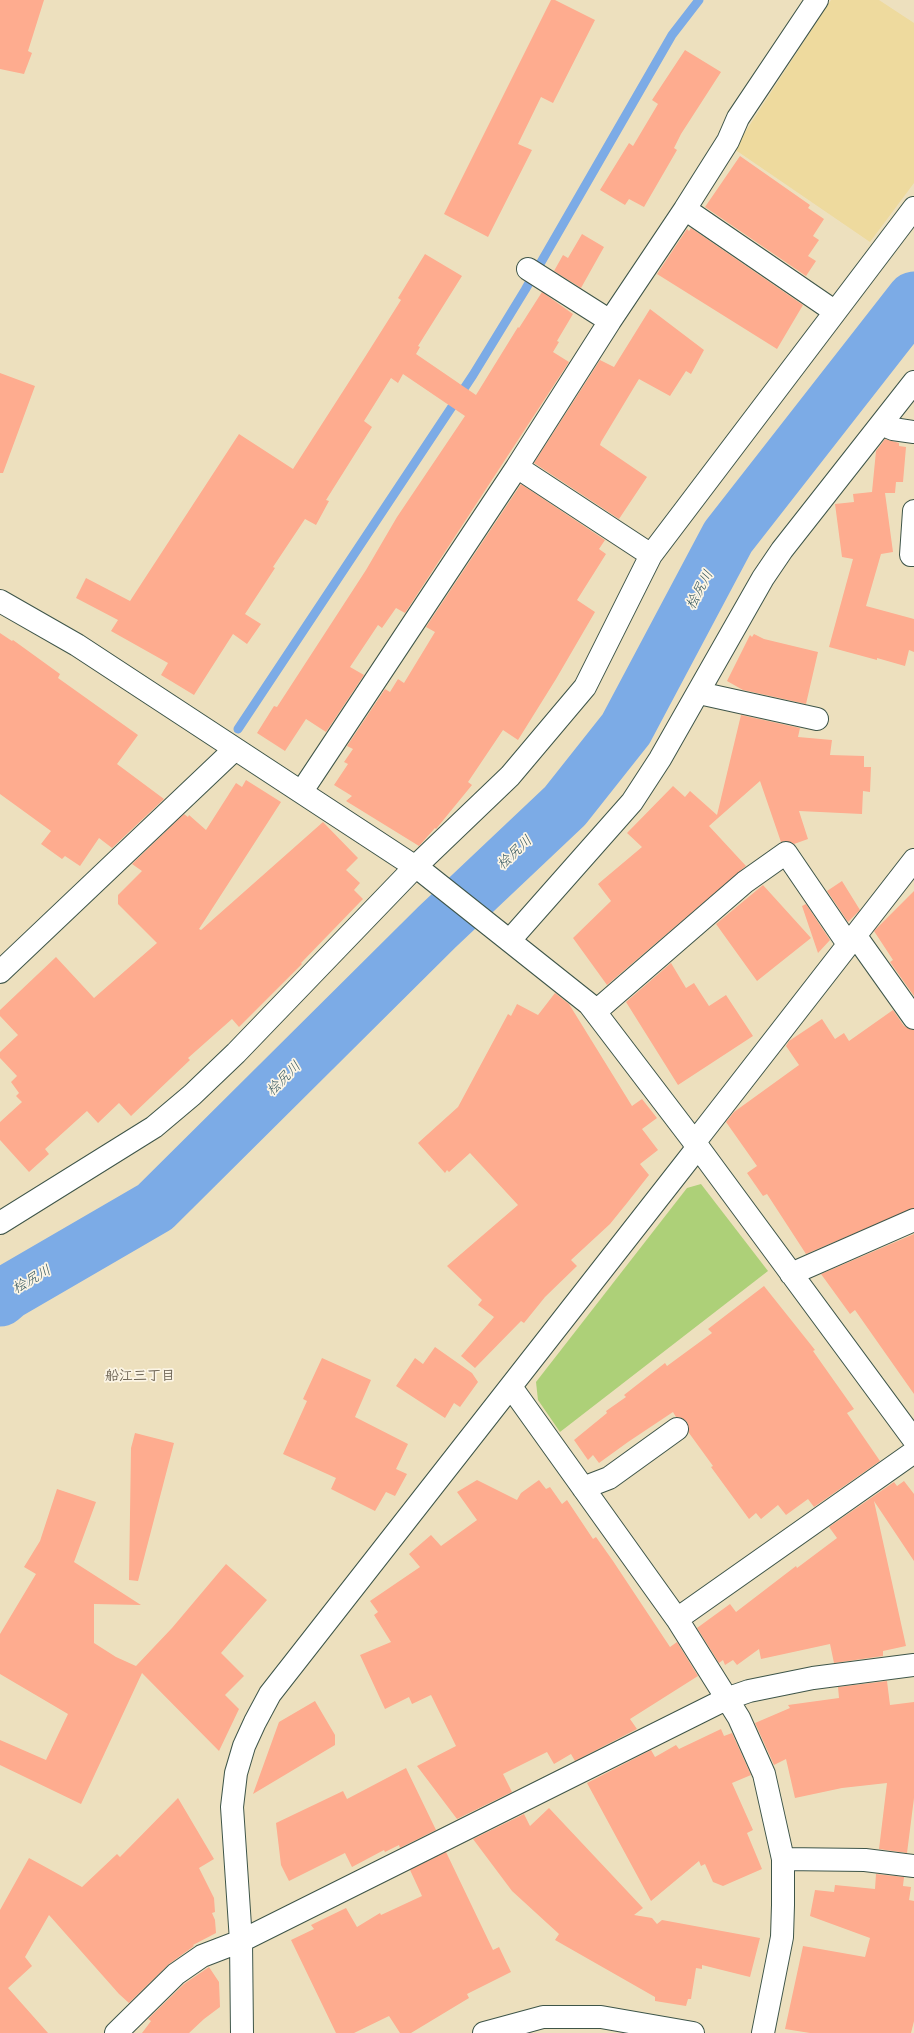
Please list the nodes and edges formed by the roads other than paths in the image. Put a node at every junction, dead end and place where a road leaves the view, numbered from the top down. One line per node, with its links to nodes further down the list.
1 (817, 0): 3 (street)
2 (914, 208): 5 (street)
3 (685, 209): 5 (street); 6 (street)
4 (536, 275): 6 (street)
5 (834, 311): 12 (street)
6 (610, 321): 10 (street)
7 (914, 382): 8 (street)
8 (880, 424): 9 (street); 15 (street)
9 (914, 432)
10 (517, 467): 12 (street); 18 (street)
11 (914, 511): 13 (street)
12 (651, 555): 20 (street)
13 (914, 555)
14 (0, 601): 17 (street)
15 (699, 692): 16 (street); 21 (street)
16 (817, 720)
17 (235, 749): 18 (street); 23 (street)
18 (302, 792): 20 (street)
19 (914, 860): 22 (street)
20 (419, 869): 21 (street); 28 (street)
21 (506, 936): 24 (street)
22 (852, 940): 24 (street); 25 (street); 26 (street)
23 (0, 972)
24 (595, 1012): 26 (street)
25 (914, 1018)
26 (696, 1145): 29 (street); 30 (street)
27 (914, 1220): 29 (street)
28 (0, 1223)
29 (791, 1274): 32 (street)
30 (511, 1387): 34 (street); 40 (street)
31 (677, 1429): 34 (street)
32 (914, 1440)
33 (914, 1452): 35 (street)
34 (583, 1488): 35 (street)
35 (677, 1619): 37 (street)
36 (914, 1665): 37 (street)
37 (726, 1699): 38 (street); 40 (street)
38 (783, 1859): 39 (street); 45 (street)
39 (914, 1866)
40 (241, 1941): 41 (street); 42 (street)
41 (116, 2033)
42 (242, 2033)
43 (484, 2033): 44 (street)
44 (693, 2033)
45 (763, 2033)

